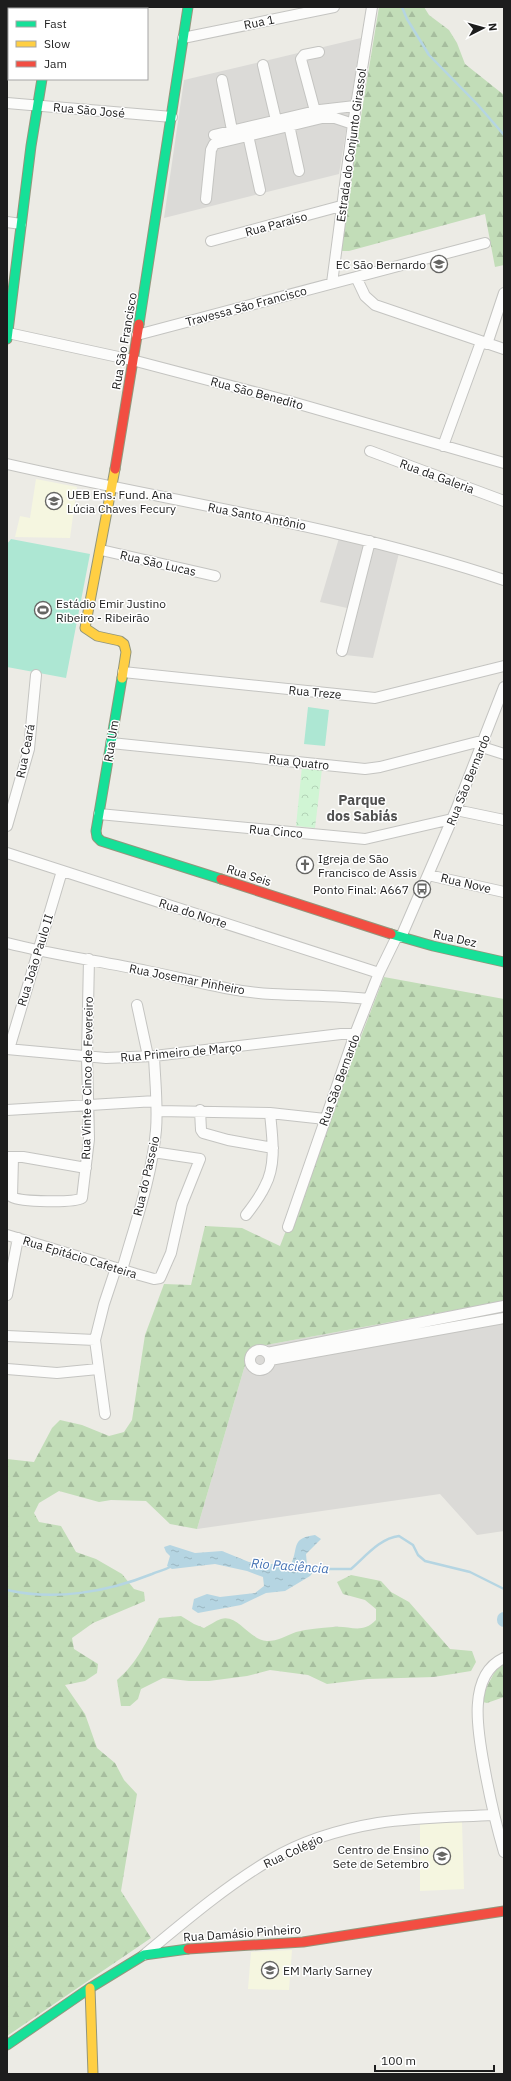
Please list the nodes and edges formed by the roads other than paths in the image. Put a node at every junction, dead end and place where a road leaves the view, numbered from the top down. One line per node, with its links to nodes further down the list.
1 (188, 7): 4 (street, Rua São Francisco)
2 (334, 7): 4 (street, Rua 1)
3 (372, 7): 11 (street, Estrada do Conjunto Girassol)
4 (183, 38): 13 (street, Rua São Francisco)
5 (319, 52): 12 (street)
6 (263, 65): 14 (street)
7 (42, 80): 10 (street)
8 (222, 80): 17 (street)
9 (7, 103): 10 (street, Rua São José)
10 (38, 105): 13 (street, Rua São José); 25 (street)
11 (356, 106): 12 (street); 15 (street, Estrada do Conjunto Girassol)
12 (315, 111): 14 (street)
13 (172, 117): 32 (street, Rua São Francisco)
14 (276, 120): 17 (street)
15 (353, 124): 16 (street); 23 (street, Estrada do Conjunto Girassol)
16 (289, 125): 19 (street); 20 (street)
17 (232, 130): 18 (street)
18 (214, 135)
19 (248, 135): 21 (street); 22 (street)
20 (299, 172)
21 (260, 190)
22 (206, 199)
23 (341, 206): 26 (street, Rua Paraíso); 29 (street, Estrada do Conjunto Girassol)
24 (7, 222): 25 (street)
25 (21, 224): 31 (street)
26 (211, 241)
27 (485, 243): 28 (street, Travessa São Francisco)
28 (356, 277): 29 (street, Travessa São Francisco); 33 (street)
29 (332, 283): 32 (street, Travessa São Francisco)
30 (504, 293): 33 (street)
31 (7, 335): 35 (street, Rua São Benedito)
32 (137, 335): 35 (street, Rua São Francisco)
33 (484, 343): 34 (street); 36 (street)
34 (504, 349)
35 (132, 360): 36 (street, Rua São Benedito); 40 (street, Rua São Francisco)
36 (443, 446): 38 (street, Rua São Benedito)
37 (370, 452): 41 (street, Rua da Galeria)
38 (504, 463)
39 (7, 464): 40 (street, Rua Santo Antônio)
40 (112, 488): 42 (street, Rua Santo Antônio); 43 (street, Rua São Francisco)
41 (504, 501)
42 (370, 541): 45 (street, Rua Santo Antônio); 47 (street)
43 (101, 550): 44 (street, Rua São Lucas); 46 (street, Rua São Francisco)
44 (214, 576)
45 (504, 580)
46 (126, 652): 49 (street, Rua Um)
47 (342, 652)
48 (504, 666): 49 (street, Rua Treze)
49 (123, 672): 52 (street, Rua Um)
50 (36, 675): 58 (street, Rua Ceará)
51 (504, 688): 53 (street, Rua São Bernardo)
52 (111, 743): 53 (street, Rua Quatro); 55 (street, Rua Um)
53 (483, 743): 54 (street); 56 (street, Rua São Bernardo)
54 (504, 754)
55 (99, 814): 56 (street, Rua Cinco); 59 (street, Rua Um)
56 (454, 814): 57 (street); 62 (street, Rua São Bernardo)
57 (504, 820)
58 (7, 826)
59 (96, 831): 64 (street, Rua Seis)
60 (7, 853): 61 (street, Rua do Norte)
61 (62, 871): 66 (street, Rua João Paulo II); 69 (street, Rua do Norte)
62 (428, 874): 63 (street, Rua Nove); 64 (street, Rua São Bernardo)
63 (504, 892)
64 (399, 936): 68 (street, Rua Dez); 69 (street, Rua São Bernardo)
65 (7, 943): 66 (street, Rua Josemar Pinheiro)
66 (38, 951): 67 (street, Rua Josemar Pinheiro); 73 (street, Rua João Paulo II)
67 (89, 959): 70 (street, Rua Josemar Pinheiro); 75 (street, Rua Vinte e Cinco de Fevereiro)
68 (504, 962)
69 (379, 973): 70 (street, Rua São Bernardo)
70 (369, 999): 72 (street, Rua São Bernardo)
71 (137, 1005): 74 (street, Rua do Passeio)
72 (355, 1034): 74 (street, Rua Primeiro de Março); 81 (street, Rua São Bernardo)
73 (8, 1049): 75 (street, Rua Primeiro de Março)
74 (151, 1056): 75 (street, Rua Primeiro de Março); 77 (street, Rua do Passeio)
75 (87, 1057): 76 (street, Rua Vinte e Cinco de Fevereiro)
76 (89, 1105): 77 (street); 78 (street); 85 (street, Rua Vinte e Cinco de Fevereiro)
77 (157, 1106): 79 (street); 83 (street, Rua do Passeio)
78 (7, 1110)
79 (200, 1110): 80 (street); 82 (street)
80 (270, 1113): 81 (street); 82 (street)
81 (325, 1119): 87 (street, Rua São Bernardo)
82 (273, 1148): 86 (street)
83 (153, 1152): 90 (street, Rua do Passeio); 90 (street, Rua Epitácio Cafeteira)
84 (10, 1157): 85 (street); 85 (street, Rua Vinte e Cinco de Fevereiro)
85 (86, 1168)
86 (246, 1215)
87 (288, 1227)
88 (7, 1235): 89 (street, Rua Epitácio Cafeteira)
89 (18, 1238): 90 (street, Rua Epitácio Cafeteira); 91 (street)
90 (119, 1269): 95 (street, Rua do Passeio)
91 (7, 1292)
92 (504, 1306): 93 (street)
93 (504, 1318)
94 (7, 1336): 95 (street)
95 (95, 1340): 97 (street, Rua do Passeio)
96 (7, 1369): 97 (street)
97 (98, 1369): 98 (street, Rua do Passeio)
98 (105, 1414)
99 (504, 1658): 100 (street)
100 (493, 1815): 101 (street); 103 (street, Rua Colégio)
101 (504, 1852)
102 (504, 1911): 103 (street, Rua Damásio Pinheiro)
103 (144, 1955): 104 (street, Rua Damásio Pinheiro)
104 (90, 1988): 105 (street, Rua Damásio Pinheiro); 106 (street)
105 (7, 2045)
106 (93, 2074)

